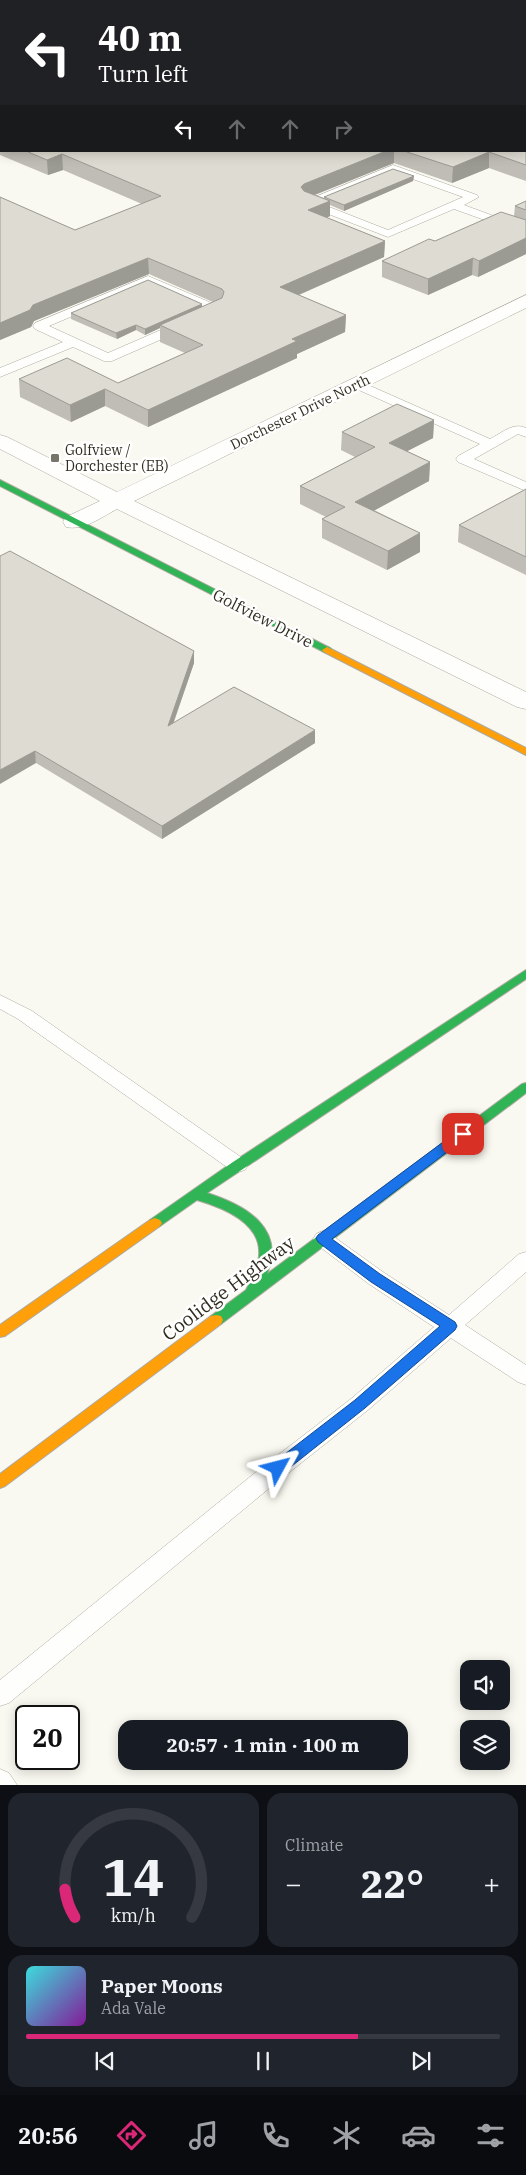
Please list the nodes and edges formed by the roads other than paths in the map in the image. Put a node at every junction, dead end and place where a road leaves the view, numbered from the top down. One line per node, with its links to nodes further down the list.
1 (454, 205): 1 (lane); 2 (lane)
2 (526, 232)
3 (526, 301): 6 (street, Dorchester Drive North)
4 (74, 342): 4 (lane); 5 (lane)
5 (0, 373)
6 (357, 384): 9 (lane); 12 (street, Dorchester Drive North)
7 (526, 433): 9 (lane)
8 (0, 441): 12 (street)
9 (491, 444): 11 (lane)
10 (2, 486): 13 (main road, Golfview Drive)
11 (526, 487)
12 (117, 501): 13 (street, Dorchester Drive North); 14 (street)
13 (74, 522): 15 (main road, Golfview Drive)
14 (526, 702)
15 (526, 752)
16 (526, 974): 19 (main road)
17 (0, 1001): 19 (lane)
18 (526, 1087): 21 (main road, Coolidge Highway)
19 (238, 1165): 20 (main road)
20 (194, 1195): 23 (main road); 25 (main road)
21 (323, 1238): 23 (main road, Coolidge Highway); 24 (lane)
22 (526, 1260): 24 (lane)
23 (253, 1290): 27 (main road, Coolidge Highway)
24 (450, 1326): 26 (lane); 28 (lane)
25 (0, 1332)
26 (526, 1376)
27 (0, 1482)
28 (0, 1695)
29 (0, 1781): 30 (lane)
30 (4, 1785)

